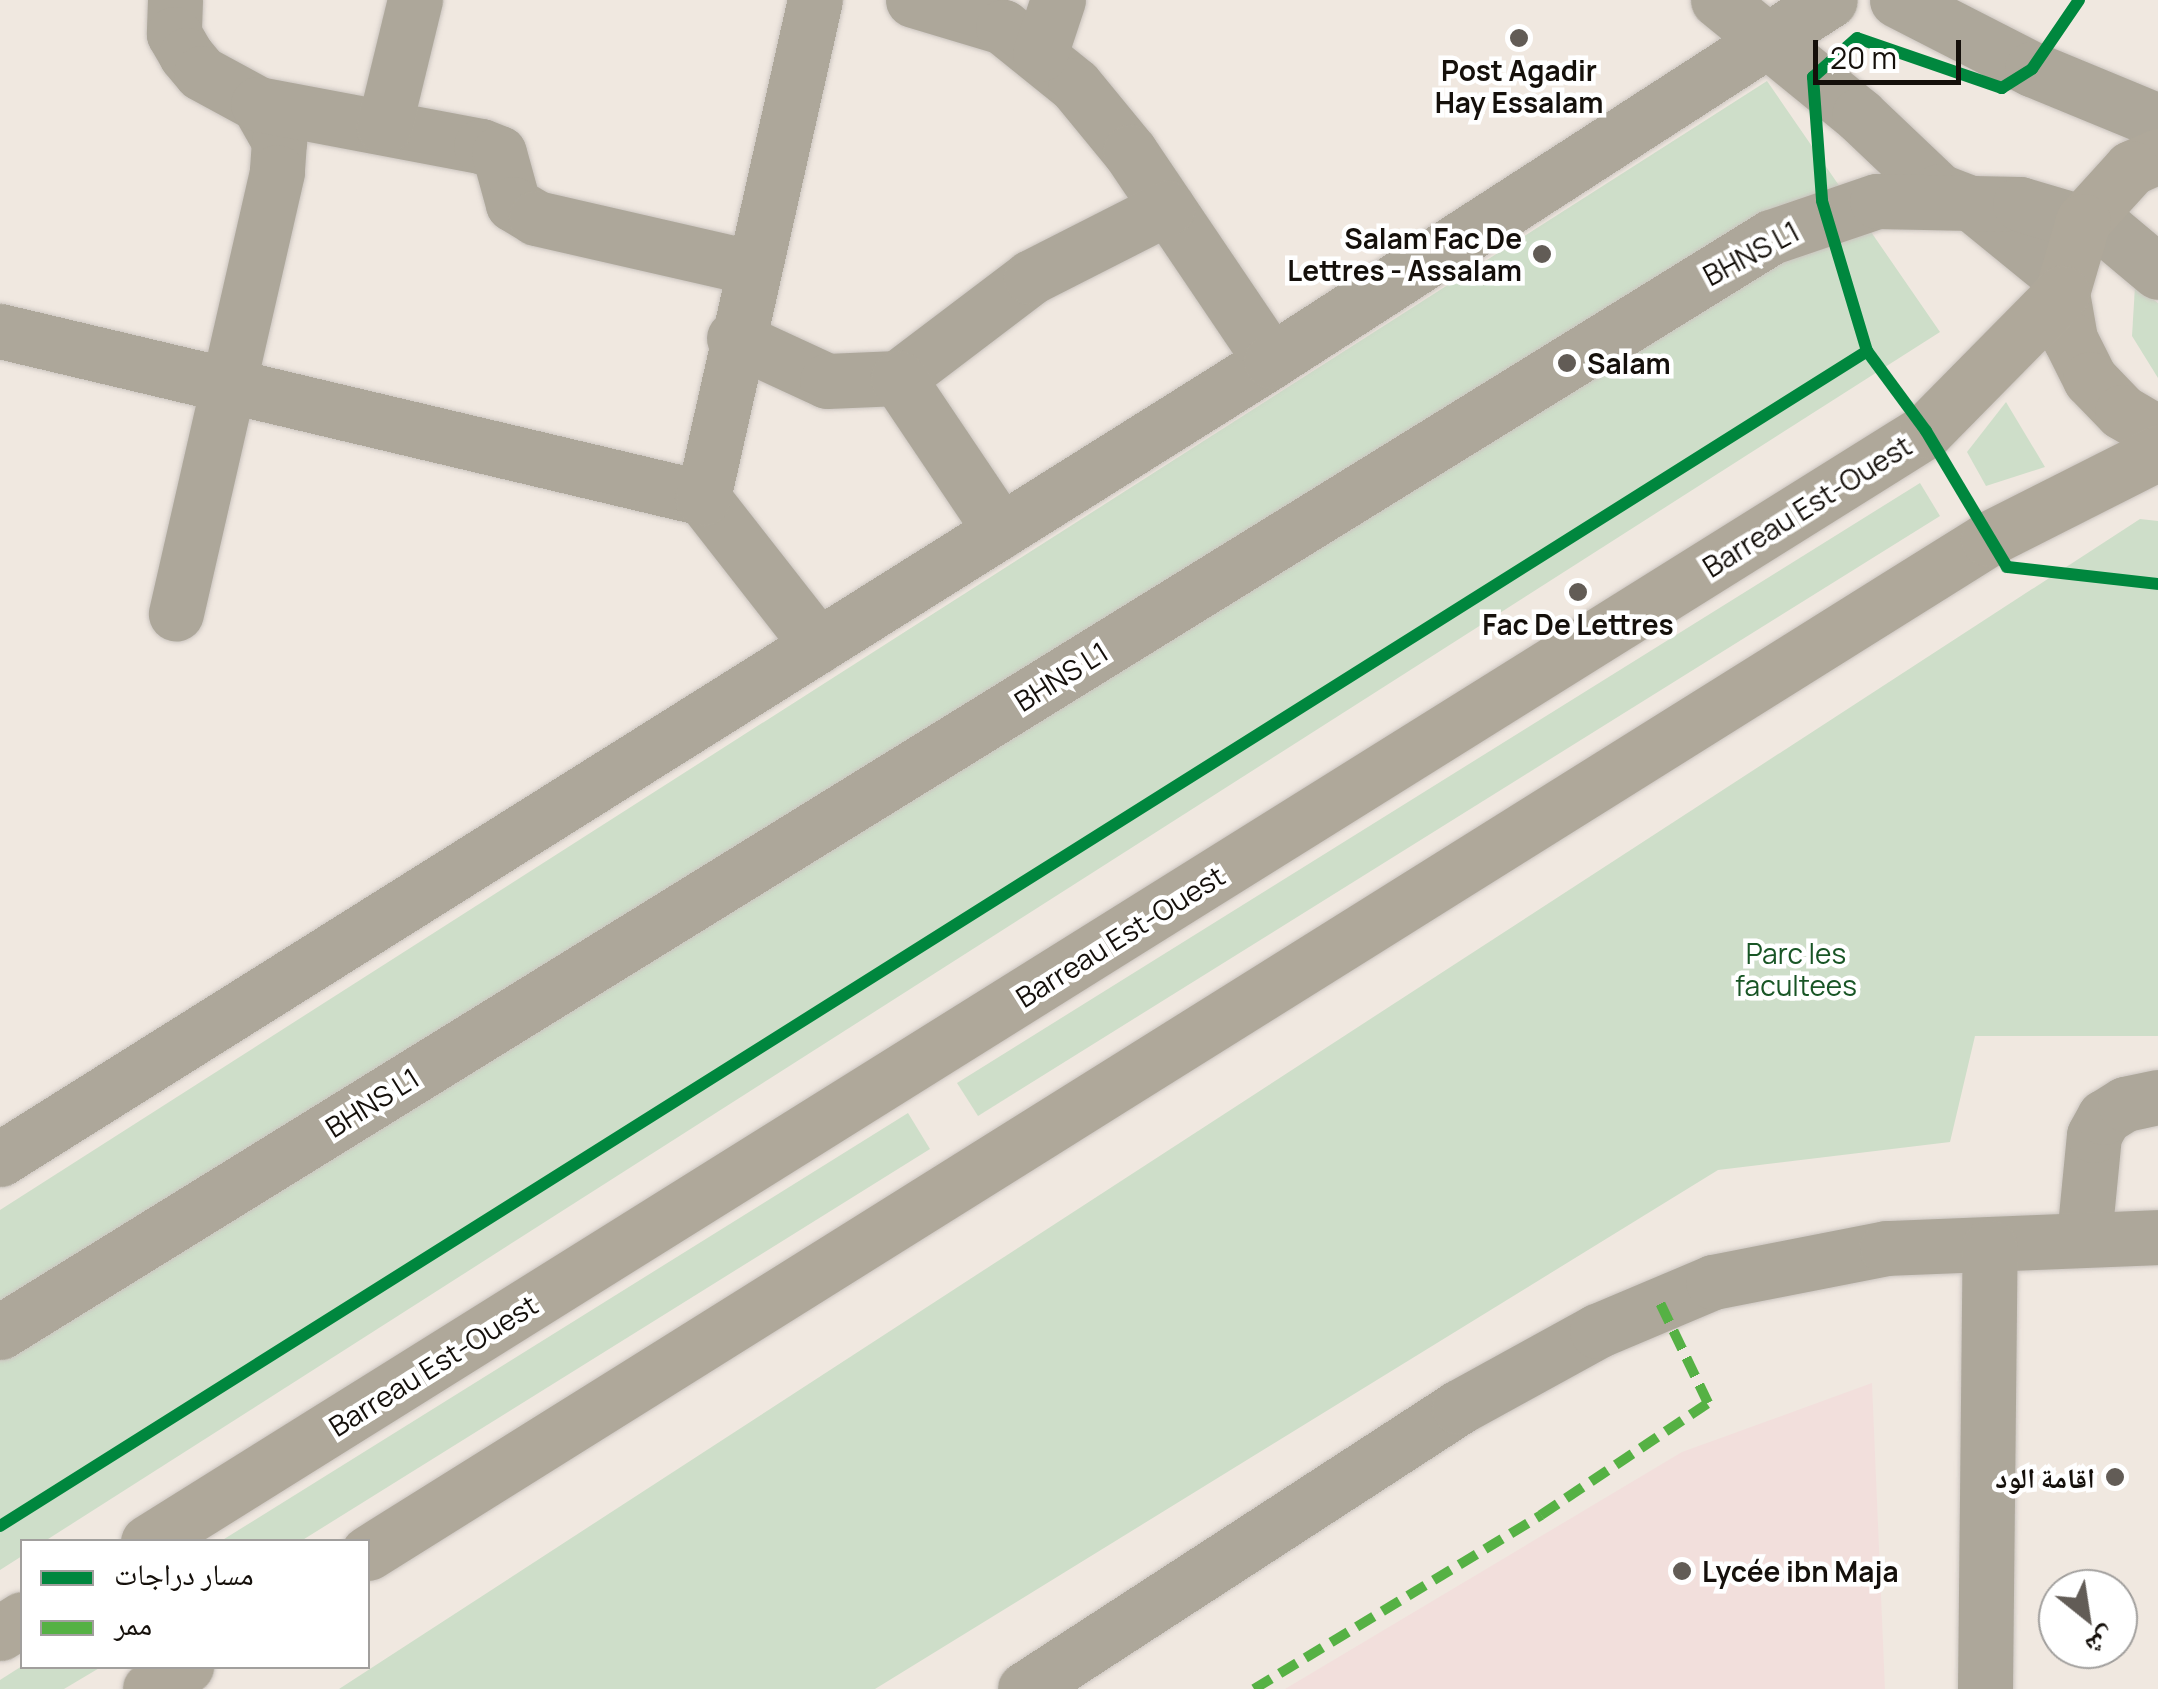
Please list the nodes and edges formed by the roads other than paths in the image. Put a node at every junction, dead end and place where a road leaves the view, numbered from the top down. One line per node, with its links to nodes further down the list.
1 (175, 0): 11 (street)
2 (415, 0): 13 (street)
3 (815, 0): 19 (street)
4 (913, 0): 10 (street)
5 (1058, 0): 10 (street)
6 (1718, 0): 9 (street)
7 (1830, 0): 9 (street)
8 (1896, 0): 12 (street)
9 (1771, 42): 15 (street); 24 (street)
10 (1040, 54): 16 (street)
11 (258, 104): 13 (street); 26 (street)
12 (2158, 121)
13 (384, 127): 19 (street)
14 (2158, 156): 17 (main road)
15 (1955, 196): 17 (street, BHNS L1); 21 (street); 38 (street, BHNS L1); 39 (street, BHNS L1)
16 (1167, 208): 24 (street); 25 (street)
17 (2090, 214): 18 (street, BHNS L1); 20 (street, BHNS L1); 21 (main road)
18 (2158, 256)
19 (750, 267): 23 (street)
20 (2158, 272)
21 (2063, 286): 27 (main road); 40 (main road, Barreau Est-Ouest)
22 (0, 331): 26 (street)
23 (734, 338): 25 (street); 29 (street)
24 (1271, 361): 30 (street)
25 (898, 378): 30 (street)
26 (228, 389): 29 (street); 31 (street)
27 (2158, 433)
28 (2158, 453): 41 (main road)
29 (703, 498): 32 (street)
30 (1001, 531): 32 (street)
31 (176, 614)
32 (818, 645): 34 (street)
33 (2158, 1098): 35 (street)
34 (0, 1159)
35 (2084, 1237): 36 (street); 37 (street)
36 (2158, 1237)
37 (1990, 1248): 44 (street); 45 (street)
38 (0, 1311)
39 (0, 1332)
40 (153, 1539)
41 (370, 1552)
42 (181, 1669): 43 (main road)
43 (150, 1689)
44 (1025, 1689)
45 (1985, 1689)

